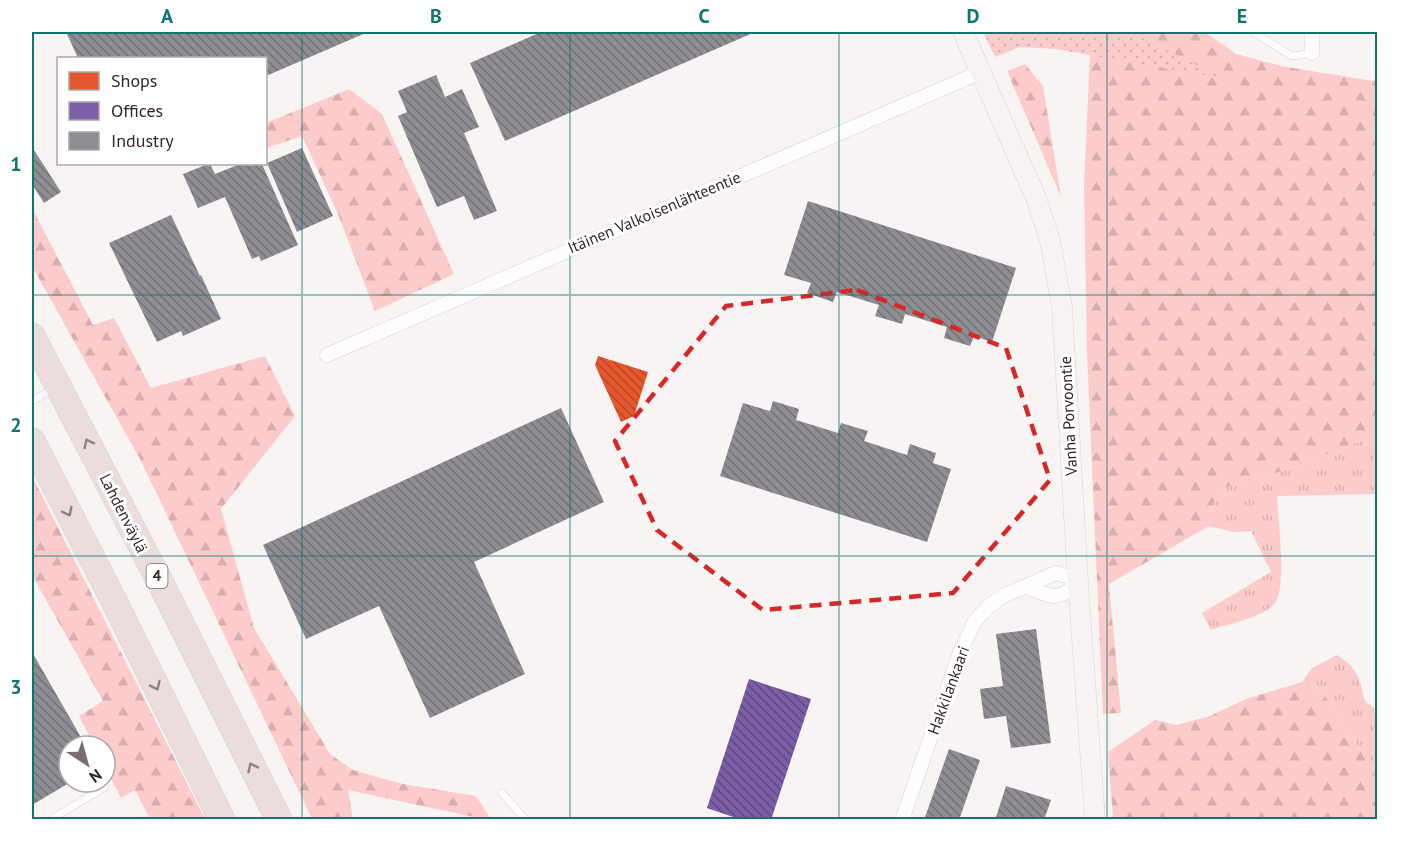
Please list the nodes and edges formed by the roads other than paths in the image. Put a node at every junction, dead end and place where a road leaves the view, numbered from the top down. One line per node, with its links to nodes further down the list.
1 (963, 32): 5 (main road, Vanha Porvoontie)
2 (1253, 32): 4 (lane)
3 (1312, 32): 4 (street)
4 (1312, 53)
5 (981, 72): 7 (street, Itäinen Valkoisenlähteentie); 11 (main road, Vanha Porvoontie)
6 (32, 336): 8 (highway, Lahdenväylä / 4)
7 (327, 355)
8 (58, 386): 9 (lane); 17 (highway, Lahdenväylä / 4, one-way to 8)
9 (32, 401)
10 (32, 441): 16 (highway, one-way to 16)
11 (1078, 583): 12 (street, Hakkilankaari); 12 (street); 20 (main road, Vanha Porvoontie)
12 (1027, 587): 19 (street, Hakkilankaari)
13 (502, 793): 18 (lane)
14 (93, 794): 15 (lane)
15 (50, 819)
16 (222, 819)
17 (279, 819)
18 (526, 819)
19 (902, 819)
20 (1095, 819)

